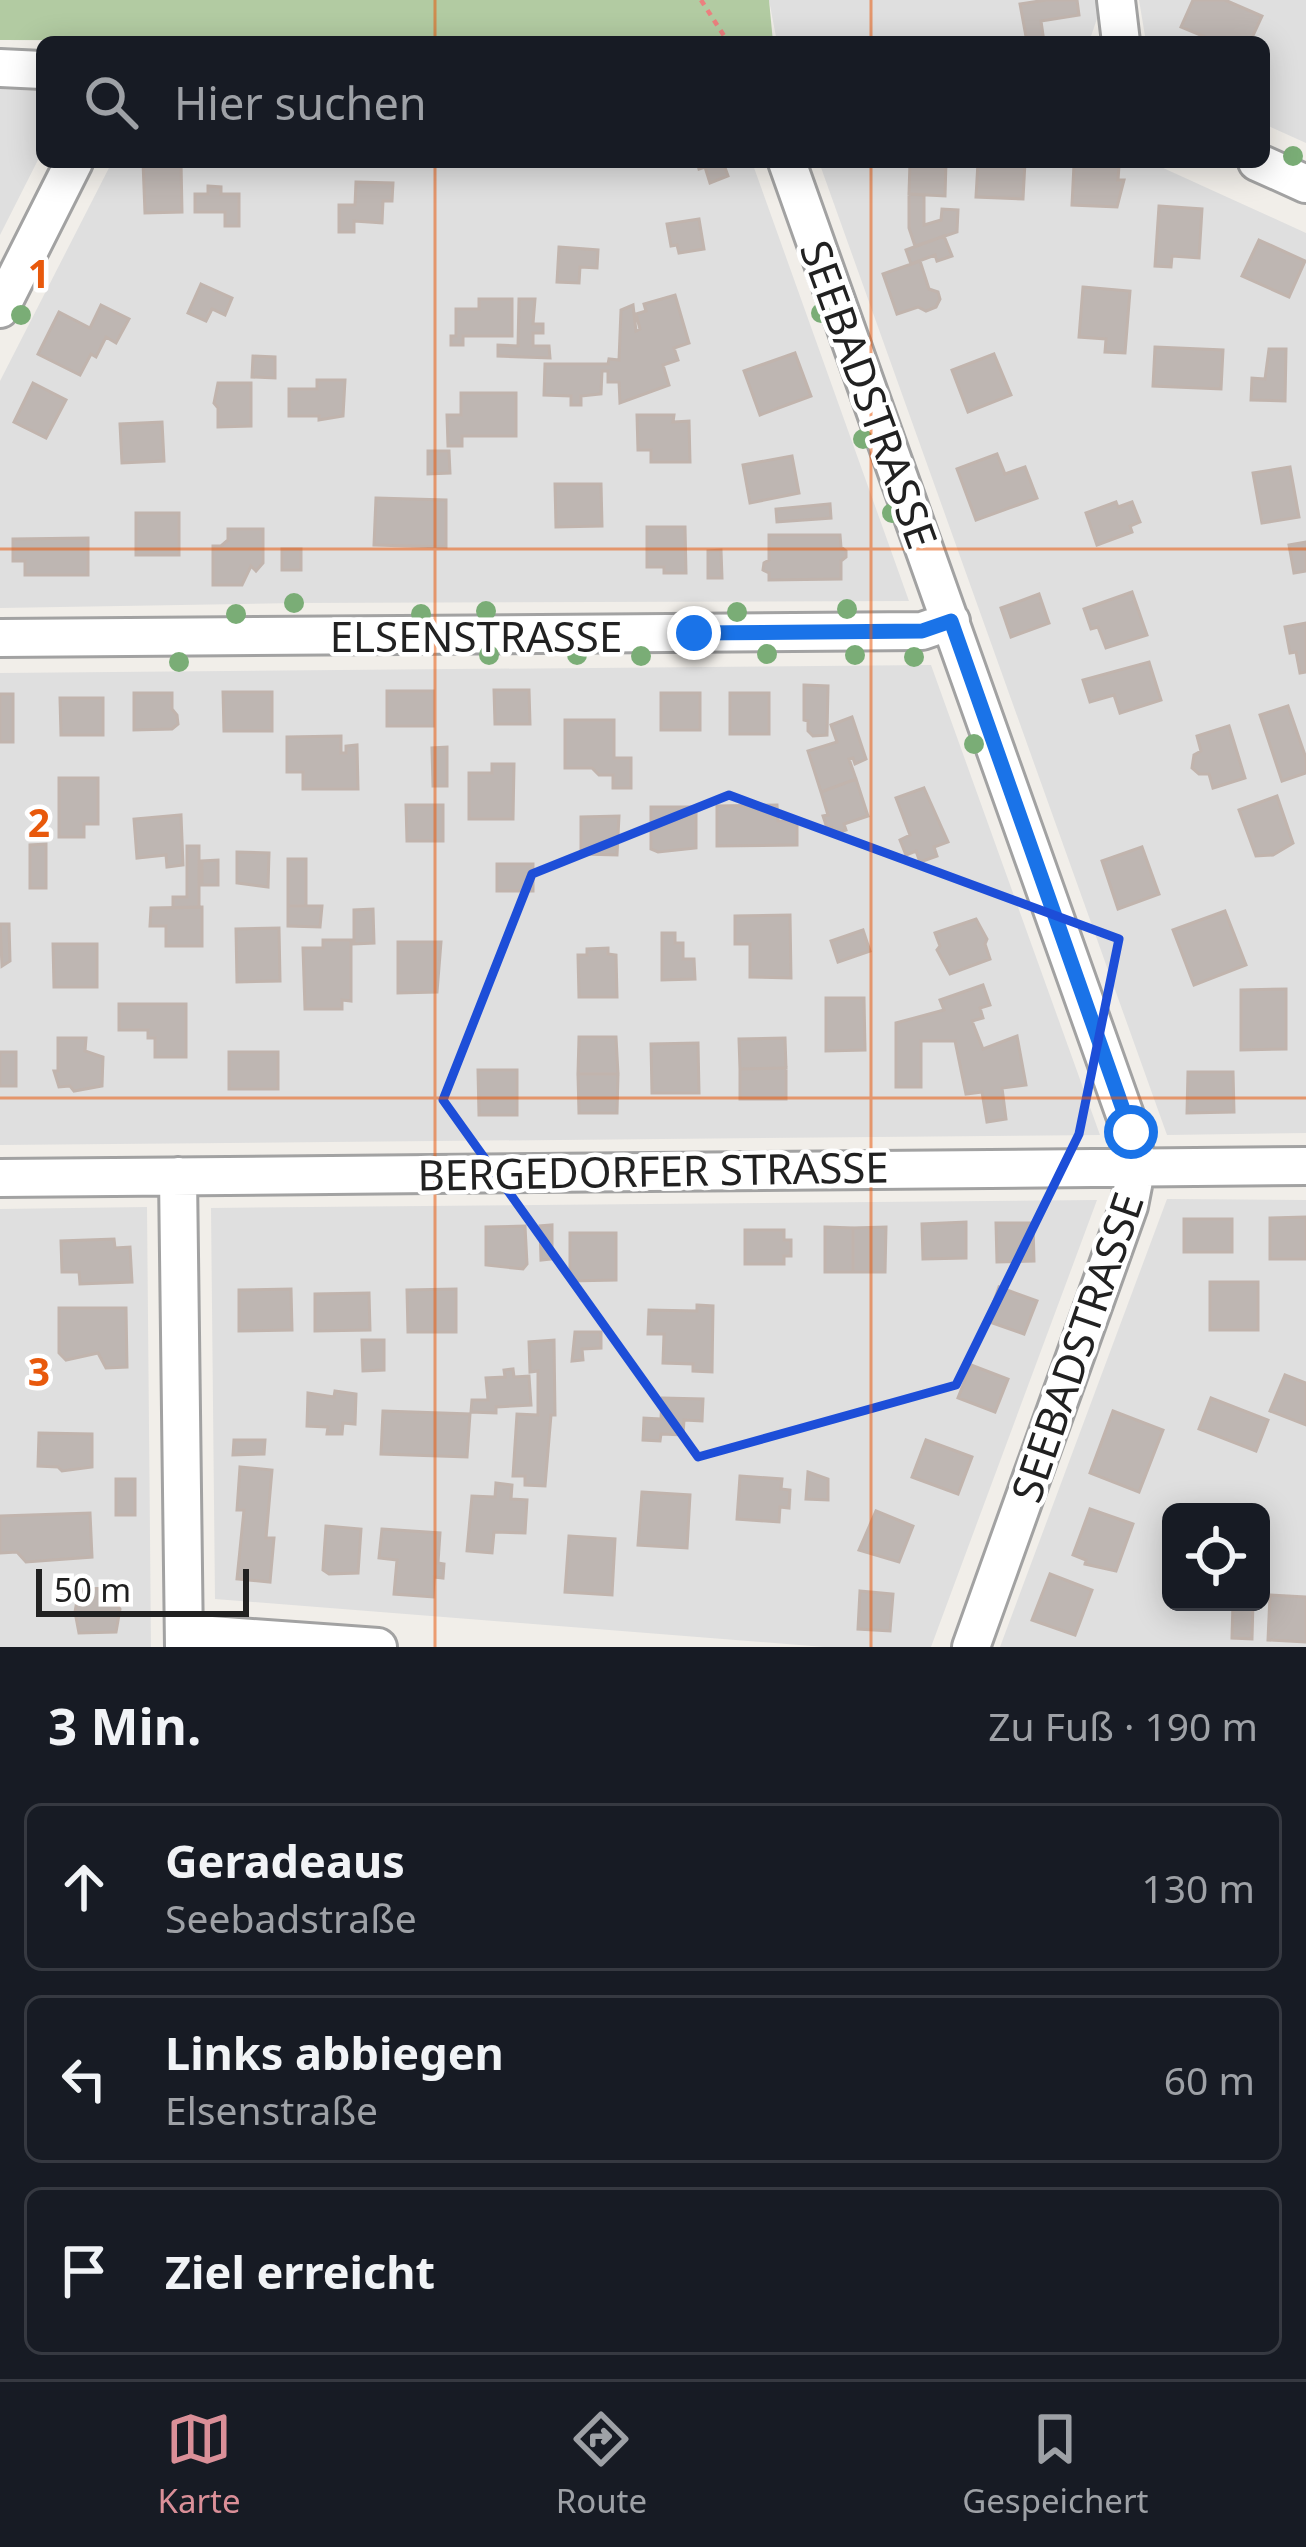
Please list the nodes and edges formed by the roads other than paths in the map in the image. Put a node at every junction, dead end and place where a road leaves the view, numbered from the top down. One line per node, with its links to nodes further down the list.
1 (1117, 0): 2 (street)
2 (1120, 36)
3 (0, 68): 4 (street)
4 (36, 70)
5 (71, 168): 9 (street)
6 (789, 168): 10 (street, SEEBADSTRASSE)
7 (1270, 168): 8 (street)
8 (1306, 184)
9 (0, 309)
10 (951, 621): 11 (street, ELSENSTRASSE); 12 (street, SEEBADSTRASSE)
11 (0, 638)
12 (1137, 1165): 13 (street, BERGEDORFER STRASSE); 14 (street, BERGEDORFER STRASSE); 18 (street, SEEBADSTRASSE)
13 (1306, 1166)
14 (178, 1176): 15 (street, BERGEDORFER STRASSE); 16 (street)
15 (0, 1178)
16 (184, 1640): 17 (street)
17 (378, 1647)
18 (970, 1647)

